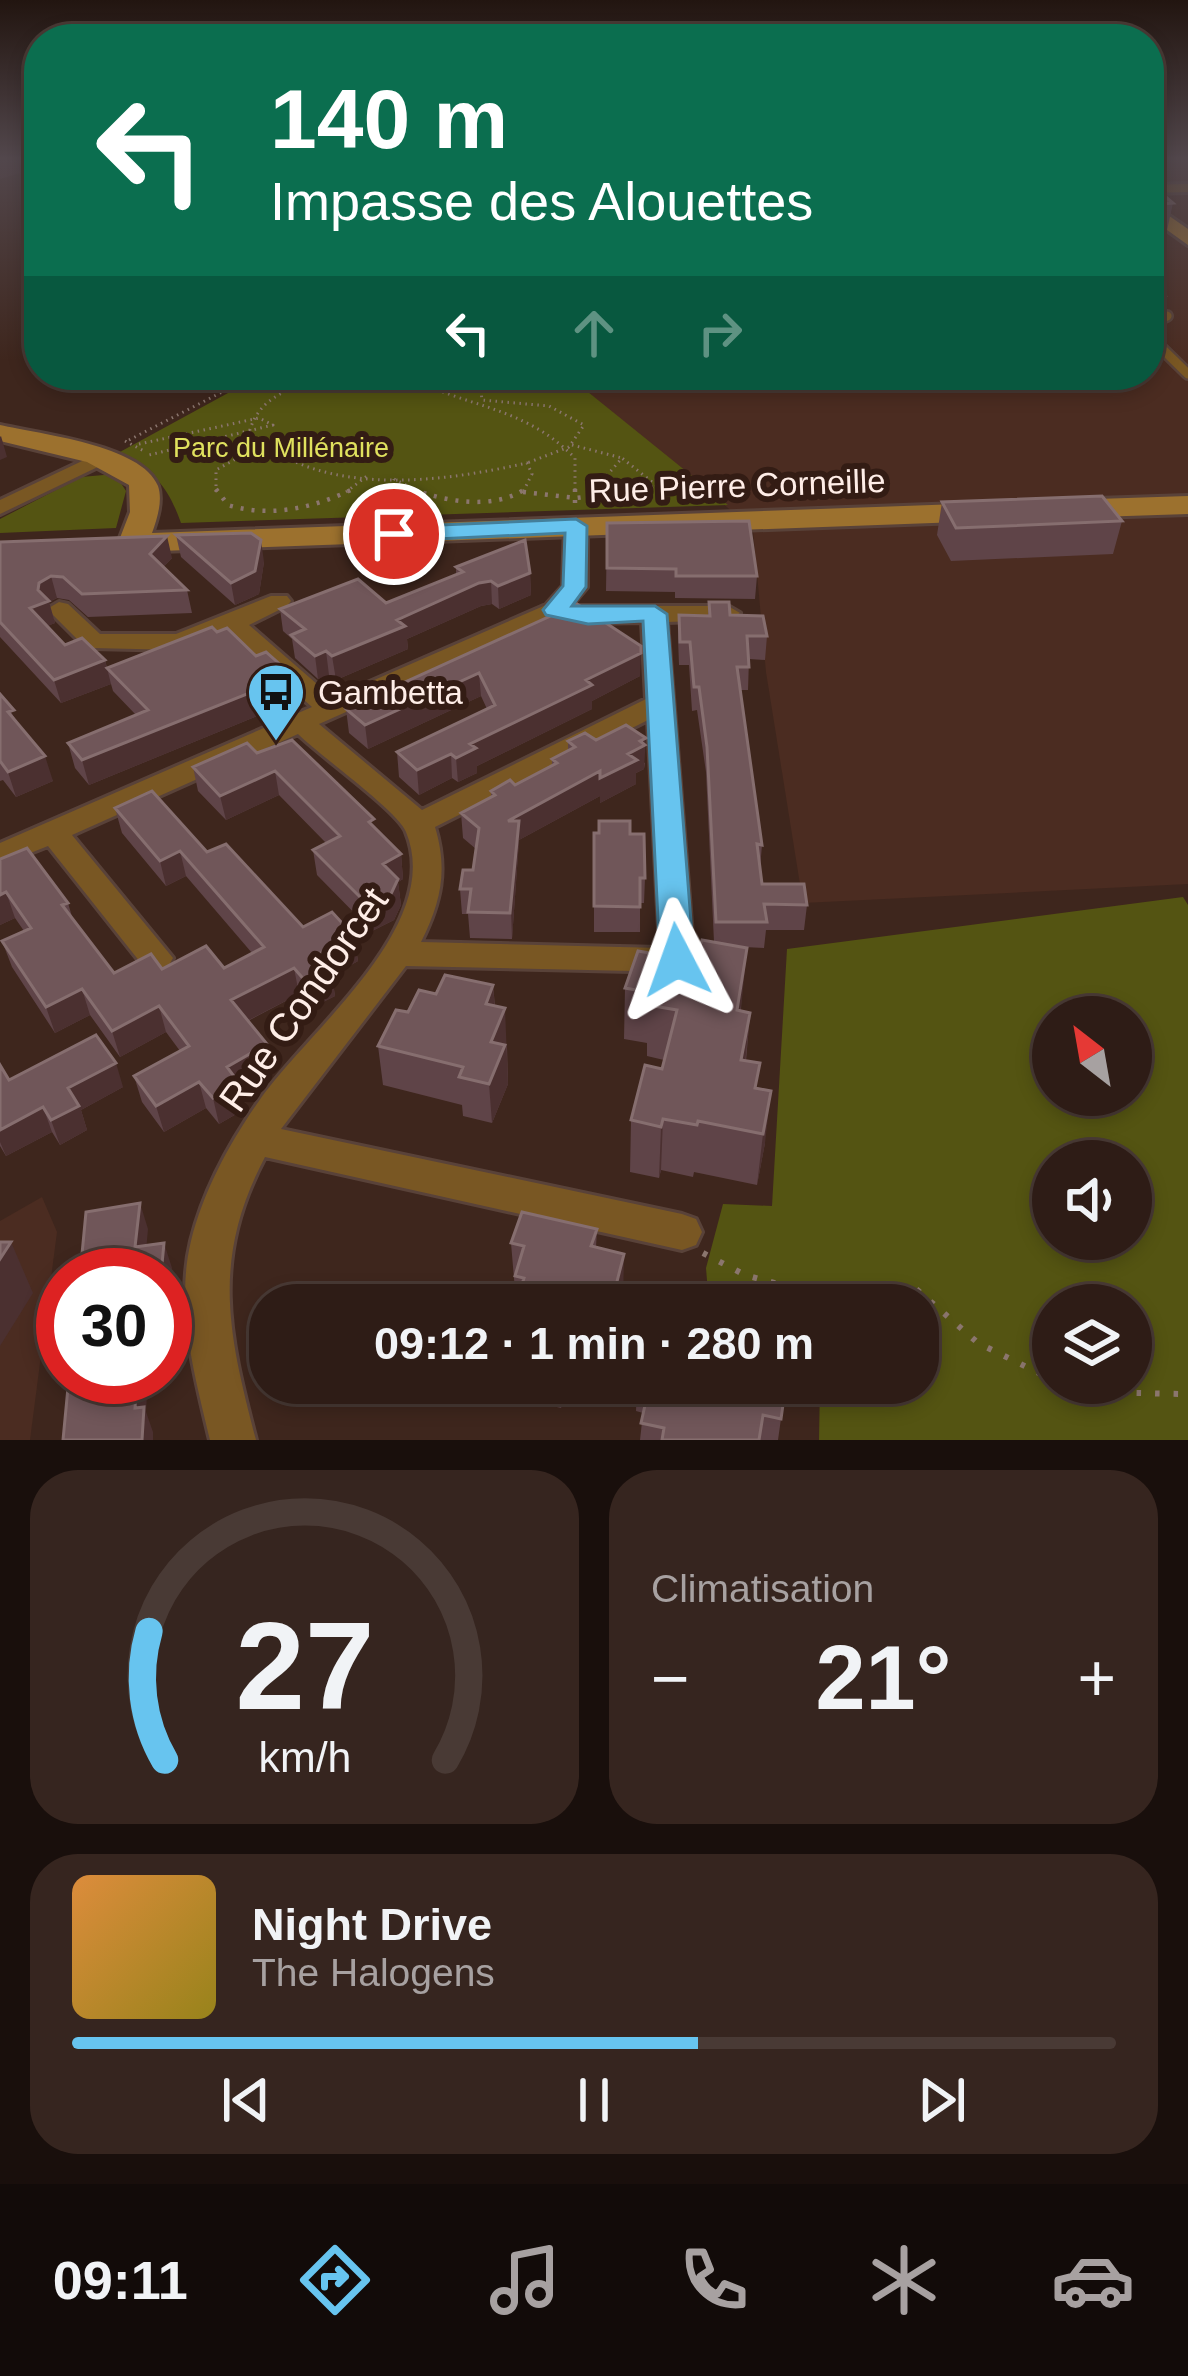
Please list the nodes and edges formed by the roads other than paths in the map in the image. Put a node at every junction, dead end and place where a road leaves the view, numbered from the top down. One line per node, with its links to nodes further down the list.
1 (1167, 316): 2 (lane)
2 (1164, 317)
3 (1164, 351): 4 (lane)
4 (1188, 374)
5 (0, 433): 6 (street)
6 (99, 459): 8 (street); 9 (street, Rue Pierre Corneille)
7 (1188, 505): 9 (street, Rue Pierre Corneille)
8 (0, 508)
9 (576, 512): 12 (street)
10 (279, 601): 15 (street)
11 (59, 610): 15 (street)
12 (555, 610): 14 (street); 17 (street)
13 (728, 613): 14 (street)
14 (655, 614): 16 (street)
15 (233, 623): 17 (street)
16 (658, 704): 18 (street); 23 (street)
17 (317, 717): 18 (street); 19 (street)
18 (418, 823): 21 (street, Rue Condorcet)
19 (53, 832): 20 (street); 22 (street)
20 (0, 855)
21 (396, 954): 23 (street); 25 (street, Rue Condorcet)
22 (156, 958)
23 (677, 960): 24 (street)
24 (716, 962)
25 (256, 1139): 26 (street); 27 (street, Rue Condorcet)
26 (682, 1232)
27 (233, 1440)

